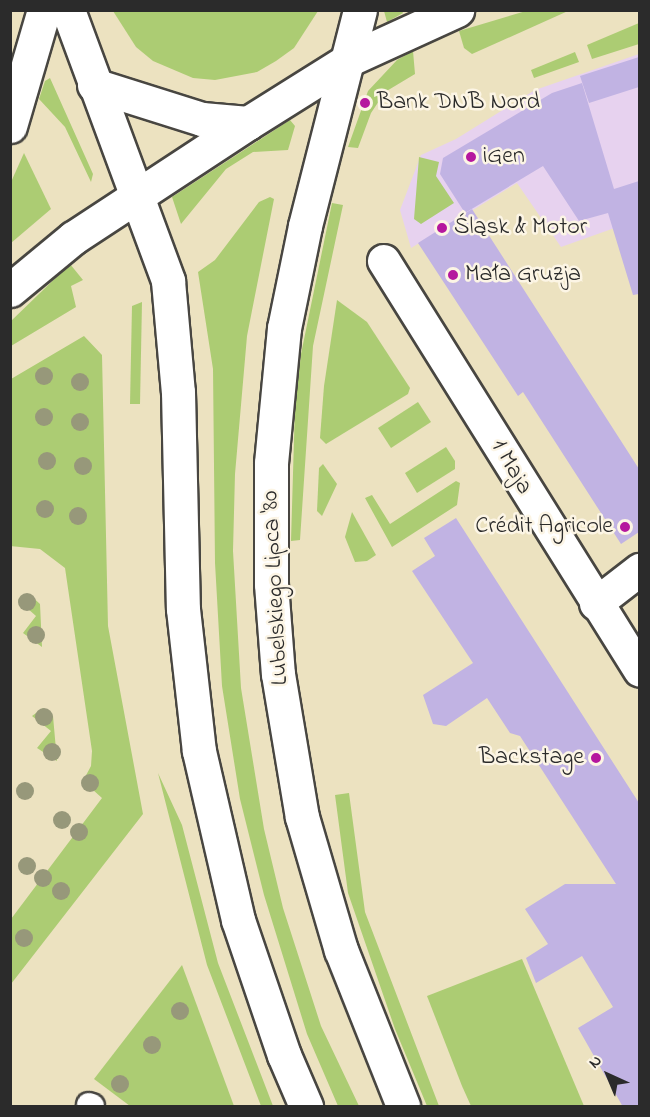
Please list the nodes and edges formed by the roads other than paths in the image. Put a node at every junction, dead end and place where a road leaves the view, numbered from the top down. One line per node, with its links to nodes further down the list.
1 (44, 10): 8 (main road)
2 (68, 10): 6 (main road)
3 (360, 10): 5 (main road, Lubelskiego Lipca '80)
4 (457, 10): 5 (main road)
5 (350, 59): 7 (main road); 16 (main road, Lubelskiego Lipca '80)
6 (94, 85): 7 (main road); 9 (main road)
7 (248, 123): 9 (main road)
8 (10, 126)
9 (138, 197): 11 (main road); 15 (main road)
10 (384, 261): 13 (street, 1 Maja)
11 (10, 290)
12 (639, 570): 13 (street)
13 (596, 604): 14 (street, 1 Maja)
14 (639, 671)
15 (306, 1107)
16 (403, 1107)

